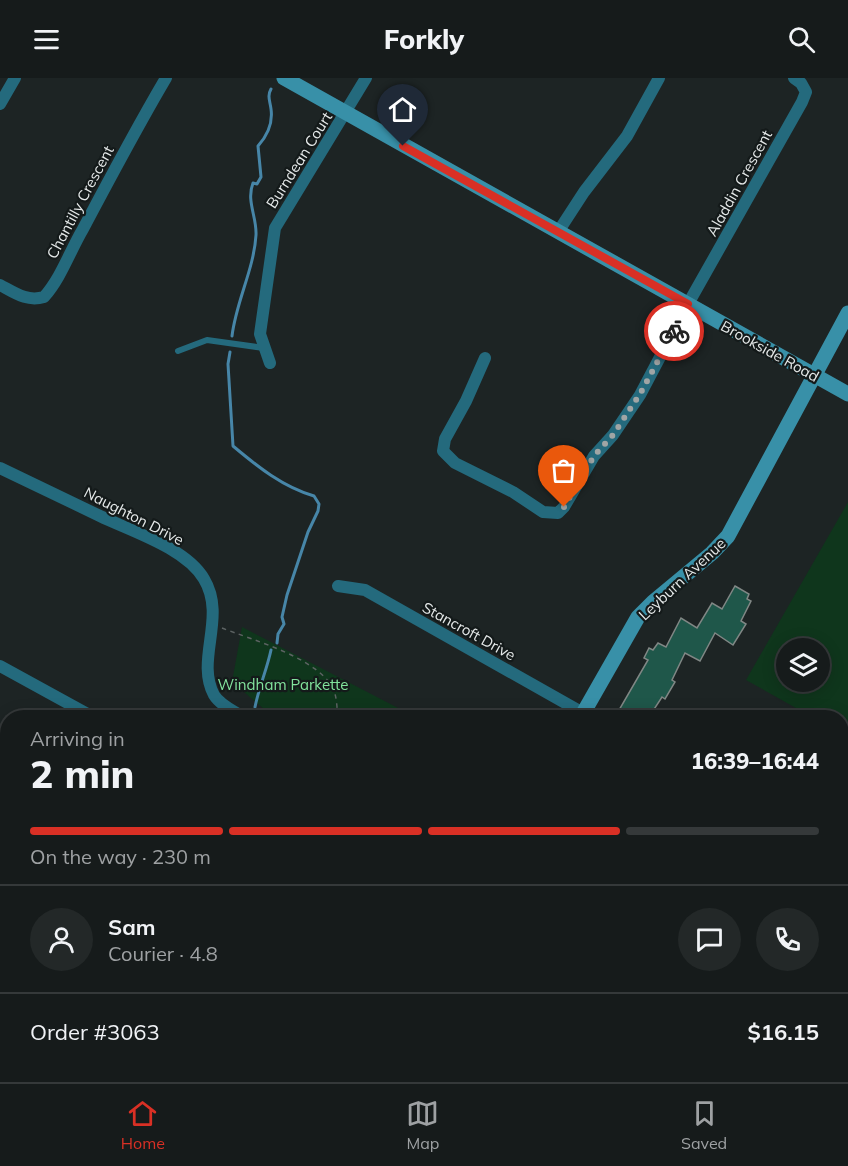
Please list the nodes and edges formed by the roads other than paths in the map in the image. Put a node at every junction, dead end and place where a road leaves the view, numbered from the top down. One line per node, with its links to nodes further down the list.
1 (15, 78): 7 (street)
2 (166, 78): 10 (street, Chantilly Crescent)
3 (284, 78): 8 (street, Brookside Road)
4 (366, 78): 8 (street, Burndean Court)
5 (659, 78): 9 (street)
6 (794, 78): 11 (street, Aladdin Crescent)
7 (0, 104)
8 (346, 113): 9 (street, Brookside Road); 13 (street, Burndean Court)
9 (558, 232): 11 (street, Brookside Road)
10 (0, 285)
11 (688, 304): 15 (street); 17 (street, Brookside Road)
12 (848, 314): 17 (street, Leyburn Avenue)
13 (265, 348): 14 (lane); 16 (street, Burndean Court)
14 (178, 351)
15 (485, 358)
16 (270, 363)
17 (815, 376): 18 (street, Brookside Road); 25 (street, Leyburn Avenue)
18 (848, 394)
19 (0, 468): 23 (street, Naughton Drive)
20 (338, 586): 24 (street, Stancroft Drive)
21 (0, 666): 22 (street)
22 (80, 710)
23 (232, 710)
24 (573, 710)
25 (585, 710)

